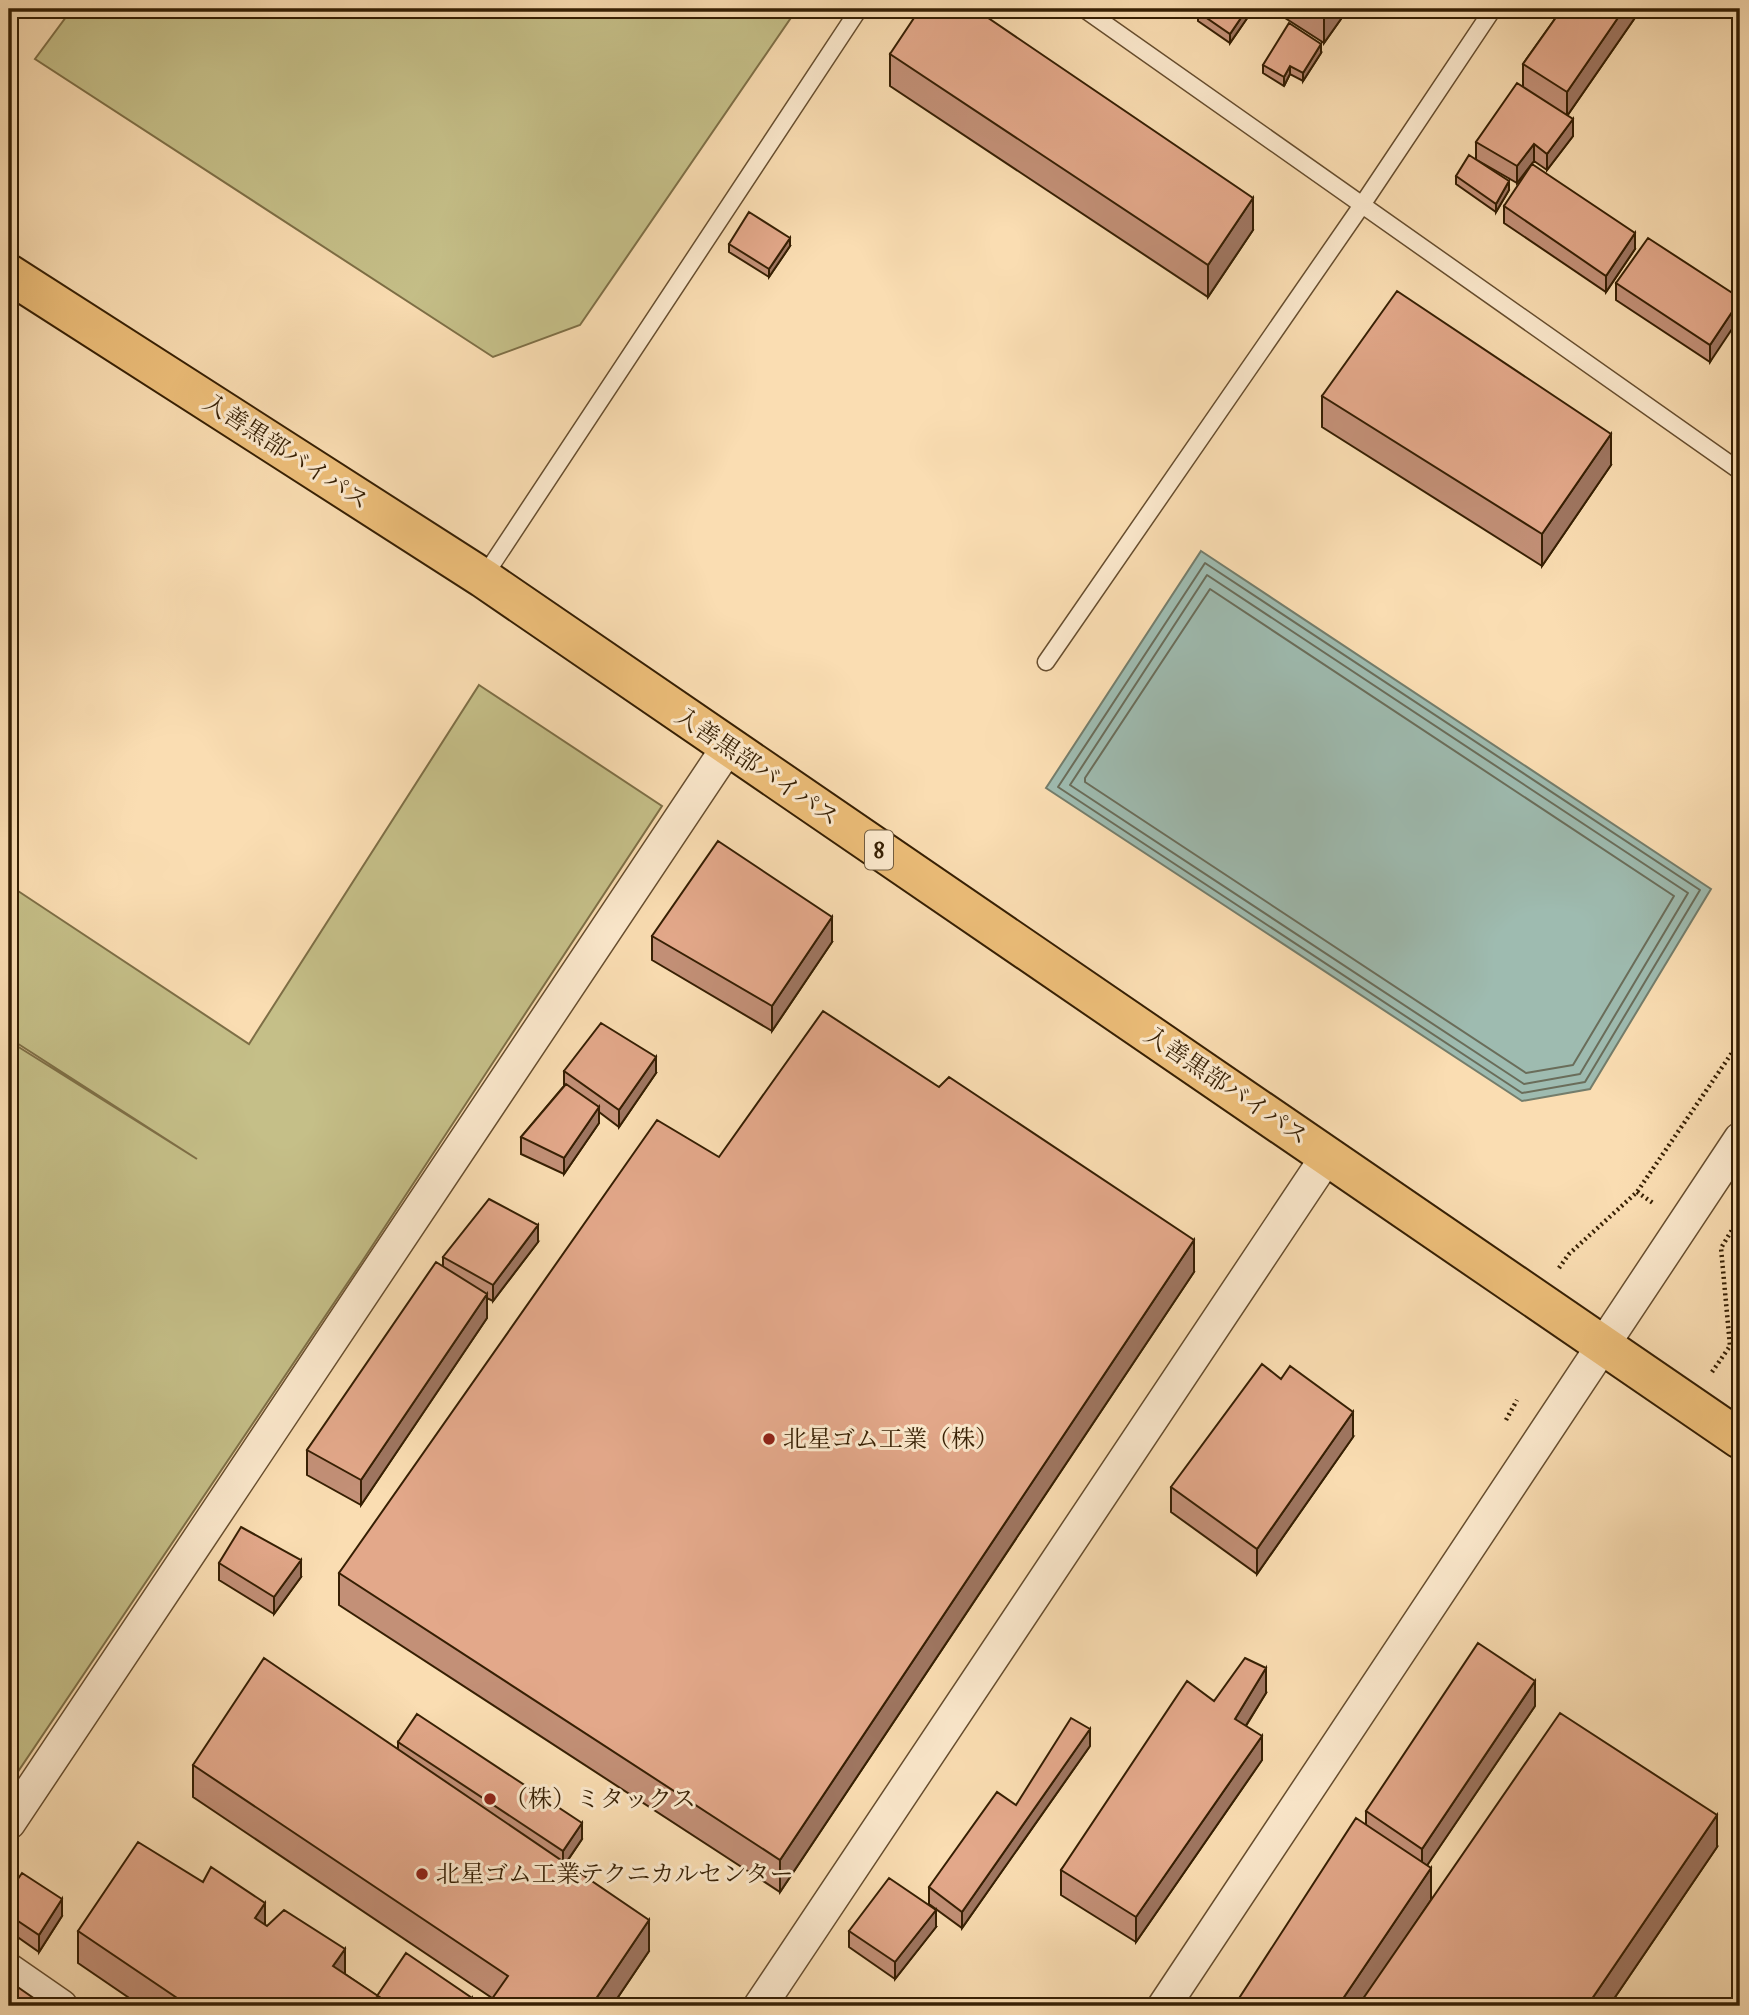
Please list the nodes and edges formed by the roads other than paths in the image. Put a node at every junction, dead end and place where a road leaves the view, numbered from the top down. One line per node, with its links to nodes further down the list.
1 (859, 9): 7 (lane)
2 (1084, 9): 4 (lane)
3 (1493, 9): 4 (lane)
4 (1362, 205): 6 (lane); 8 (lane)
5 (9, 274): 7 (highway, 入善黒部バイパス / 8)
6 (1740, 471)
7 (483, 578): 9 (highway, 入善黒部バイパス / 8)
8 (1046, 662)
9 (728, 747): 11 (highway, 入善黒部バイパス / 8); 14 (street)
10 (1740, 1139): 12 (street)
11 (1328, 1155): 12 (highway, 入善黒部バイパス / 8); 17 (street)
12 (1604, 1344): 13 (highway, 入善黒部バイパス / 8); 18 (street)
13 (1740, 1439)
14 (9, 1823)
15 (9, 1970): 16 (street)
16 (61, 2006)
17 (760, 2006)
18 (1164, 2006)

